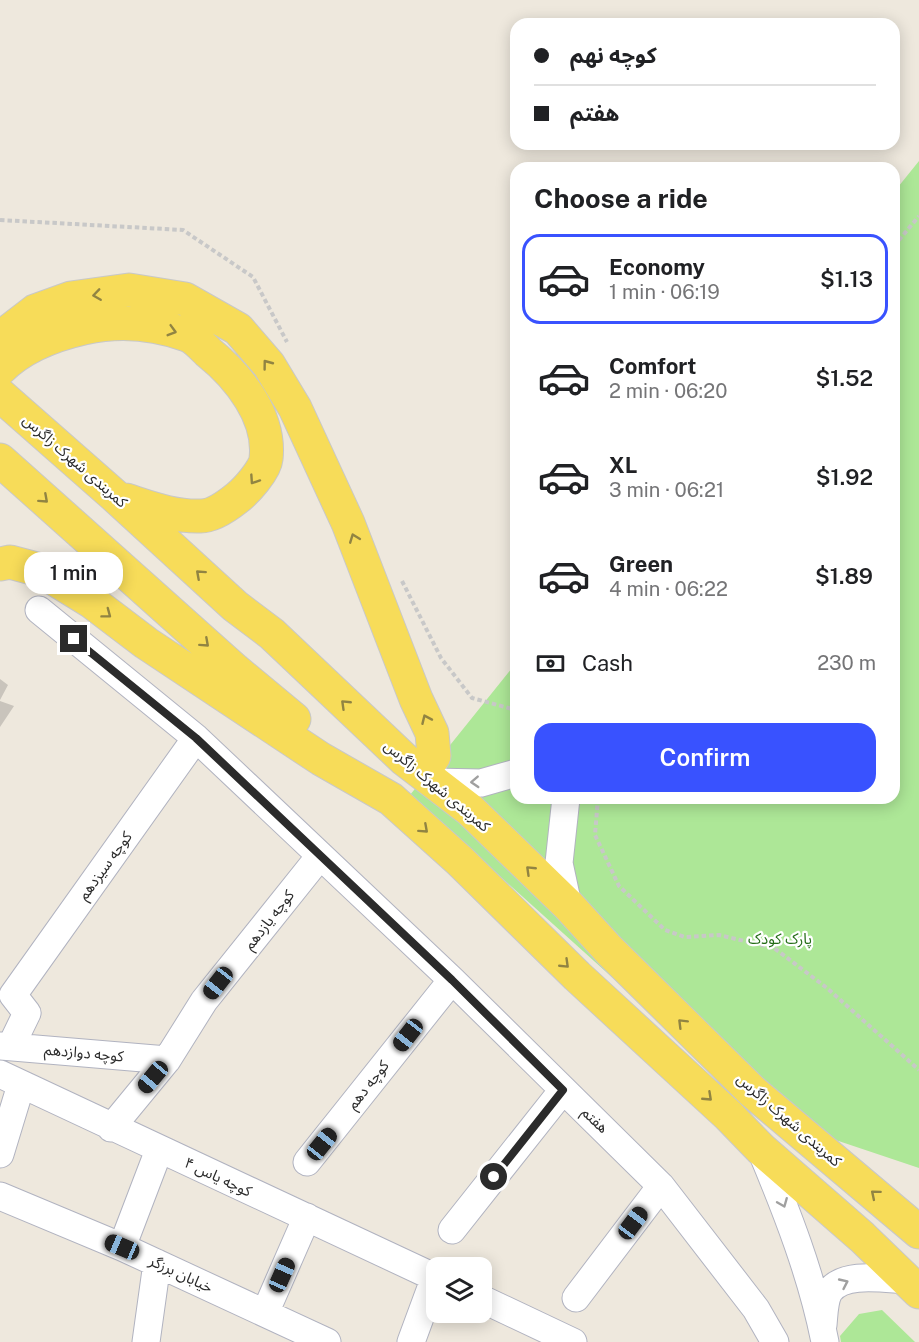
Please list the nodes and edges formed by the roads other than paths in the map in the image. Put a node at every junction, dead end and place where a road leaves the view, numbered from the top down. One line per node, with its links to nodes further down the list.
1 (0, 339): 9 (main road, one-way to 1)
2 (2, 388): 4 (main road, کمربندی شهرک زاگرس); 4 (main road, one-way to 4)
3 (0, 460): 10 (main road, one-way to 10)
4 (116, 497): 9 (main road, کمربندی شهرک زاگرس, one-way to 4)
5 (0, 564): 10 (main road, one-way to 10)
6 (39, 610): 7 (street, هفتم)
7 (196, 738): 12 (street, هفتم); 15 (street, کوچه سیزدهم)
8 (510, 775): 9 (street, one-way to 9)
9 (428, 778): 13 (main road, کمربندی شهرک زاگرس, one-way to 9)
10 (391, 799): 20 (main road, one-way to 20)
11 (565, 804): 13 (street)
12 (320, 856): 14 (street, هفتم); 16 (street, کوچه یازدهم)
13 (568, 905): 28 (main road, کمربندی شهرک زاگرس, one-way to 13)
14 (452, 980): 18 (street, هفتم); 23 (street, کوچه دهم)
15 (6, 1046): 16 (street, کوچه دوازدهم)
16 (167, 1060): 19 (street, کوچه یازدهم)
17 (11, 1079): 19 (street, کوچه یاس ۴); 22 (street)
18 (563, 1090): 24 (street, هفتم); 27 (street)
19 (111, 1128): 21 (street, کوچه یاس ۴)
20 (761, 1149): 32 (main road); 37 (street, one-way to 37)
21 (159, 1150): 26 (street, کوچه یاس ۴); 29 (street)
22 (0, 1154)
23 (307, 1162)
24 (661, 1186): 33 (street); 42 (street, هفتم)
25 (0, 1196): 29 (street, خیابان برزگر)
26 (307, 1217): 31 (street, کوچه یاس ۴); 36 (street)
27 (452, 1230)
28 (919, 1232)
29 (122, 1247): 30 (street, خیابان برزگر)
30 (157, 1263): 36 (street, خیابان برزگر); 39 (street)
31 (426, 1272)
32 (912, 1286): 37 (street, one-way to 32)
33 (576, 1298)
34 (426, 1303): 40 (street)
35 (492, 1304): 41 (street)
36 (265, 1313): 38 (street, خیابان برزگر)
37 (824, 1337)
38 (318, 1340)
39 (146, 1342)
40 (411, 1342)
41 (573, 1342)
42 (775, 1342)

